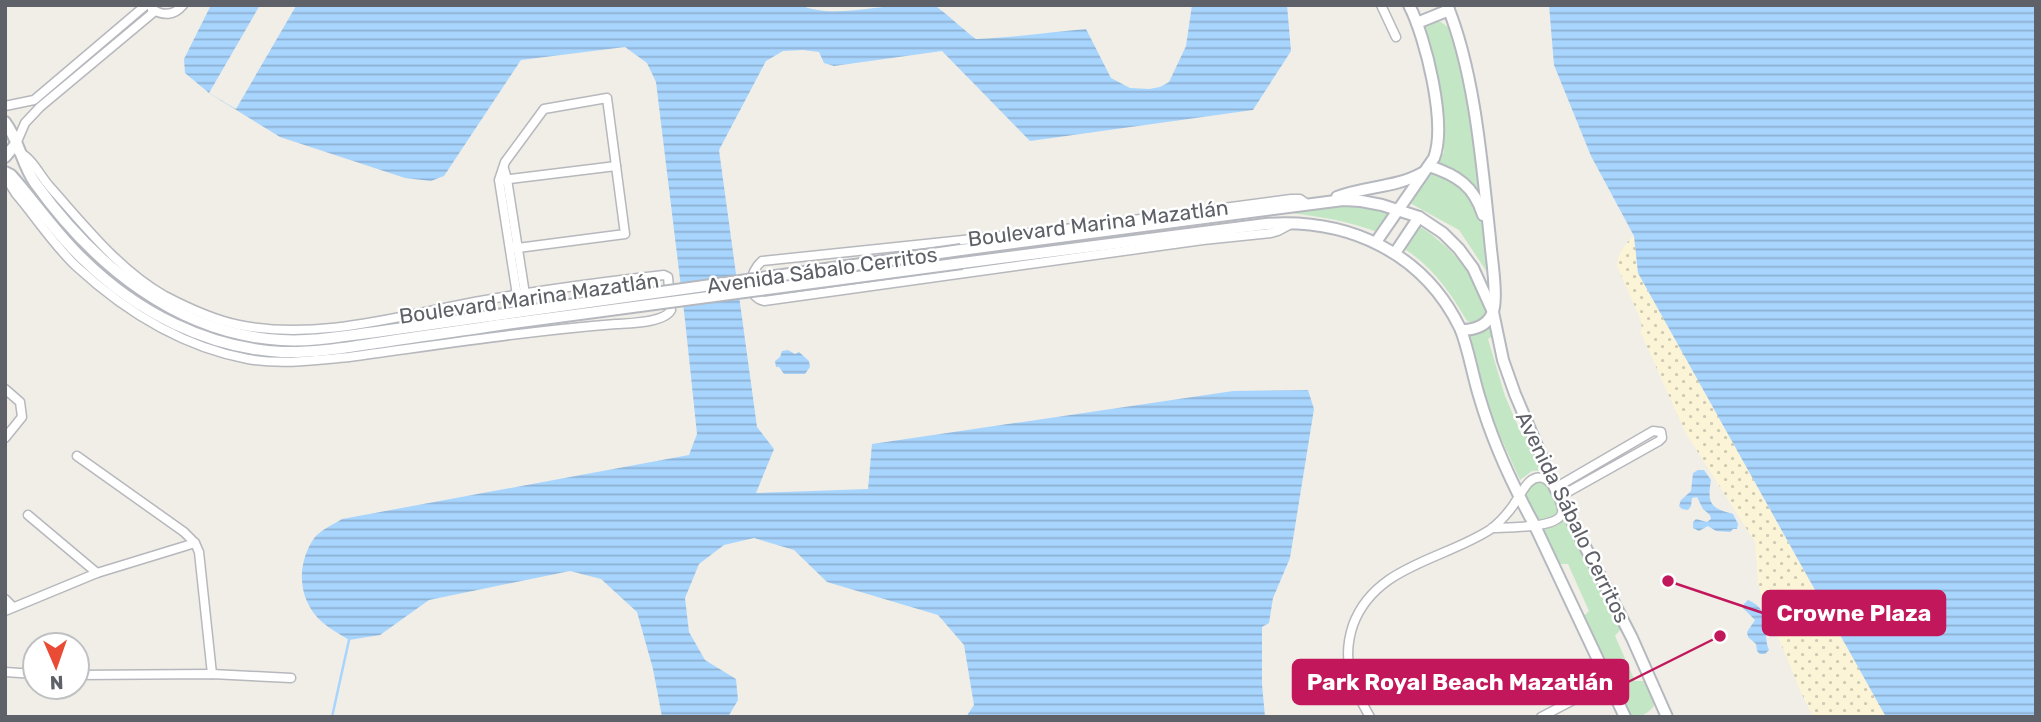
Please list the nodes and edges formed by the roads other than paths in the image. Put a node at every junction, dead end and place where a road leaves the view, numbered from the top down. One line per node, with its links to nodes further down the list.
1 (183, 5): 4 (street)
2 (1381, 5): 7 (street)
3 (1409, 5): 6 (main road)
4 (150, 7): 8 (street)
5 (1448, 8): 6 (main road); 21 (main road, Avenida Sábalo Cerritos)
6 (1417, 23): 14 (main road)
7 (1396, 37)
8 (37, 104): 9 (street); 11 (street)
9 (5, 106)
10 (5, 121): 11 (main road, Boulevard Marina Mazatlán)
11 (18, 148): 12 (main road); 30 (main road, Boulevard Marina Mazatlán)
12 (5, 157)
13 (616, 166): 16 (street); 16 (street); 23 (street)
14 (1427, 169): 17 (main road); 18 (main road); 21 (main road)
15 (8, 174): 30 (main road, Boulevard Marina Mazatlán)
16 (503, 180): 23 (street)
17 (1325, 202): 18 (main road, Avenida Sábalo Cerritos); 20 (main road, Avenida Sábalo Cerritos)
18 (1398, 209): 19 (main road, Avenida Sábalo Cerritos); 22 (main road)
19 (1419, 218): 24 (main road); 27 (main road, Avenida Sábalo Cerritos)
20 (1065, 232): 25 (street, Boulevard Marina Mazatlán); 28 (main road, Avenida Sábalo Cerritos, bridge)
21 (1490, 238): 27 (main road, Avenida Sábalo Cerritos)
22 (1376, 242): 24 (main road, Avenida Sábalo Cerritos); 25 (main road, Avenida Sábalo Cerritos)
23 (514, 248): 26 (street)
24 (1395, 253): 29 (main road, Avenida Sábalo Cerritos)
25 (1070, 254): 28 (main road, Avenida Sábalo Cerritos, bridge)
26 (521, 295): 30 (street, Boulevard Marina Mazatlán); 30 (street, Boulevard Marina Mazatlán)
27 (1493, 313): 29 (main road); 34 (main road, Avenida Sábalo Cerritos)
28 (498, 320): 30 (main road, Boulevard Marina Mazatlán)
29 (1461, 330): 35 (main road, Avenida Sábalo Cerritos)
30 (347, 342)
31 (5, 389): 32 (street)
32 (5, 438)
33 (77, 456): 39 (street)
34 (1557, 492): 34 (street); 35 (street); 37 (street); 50 (main road, Avenida Sábalo Cerritos)
35 (1519, 497): 37 (main road, Avenida Sábalo Cerritos); 38 (street)
36 (28, 515): 40 (street)
37 (1535, 526): 38 (street); 46 (main road, Avenida Sábalo Cerritos)
38 (1492, 528): 47 (street)
39 (195, 542): 40 (street); 43 (street)
40 (97, 573): 42 (street)
41 (5, 599): 42 (street)
42 (9, 609)
43 (212, 674): 44 (street); 45 (street)
44 (91, 675)
45 (291, 678)
46 (1608, 682): 48 (street); 49 (main road, Avenida Sábalo Cerritos)
47 (1370, 717)
48 (1541, 717)
49 (1625, 717)
50 (1667, 717)

